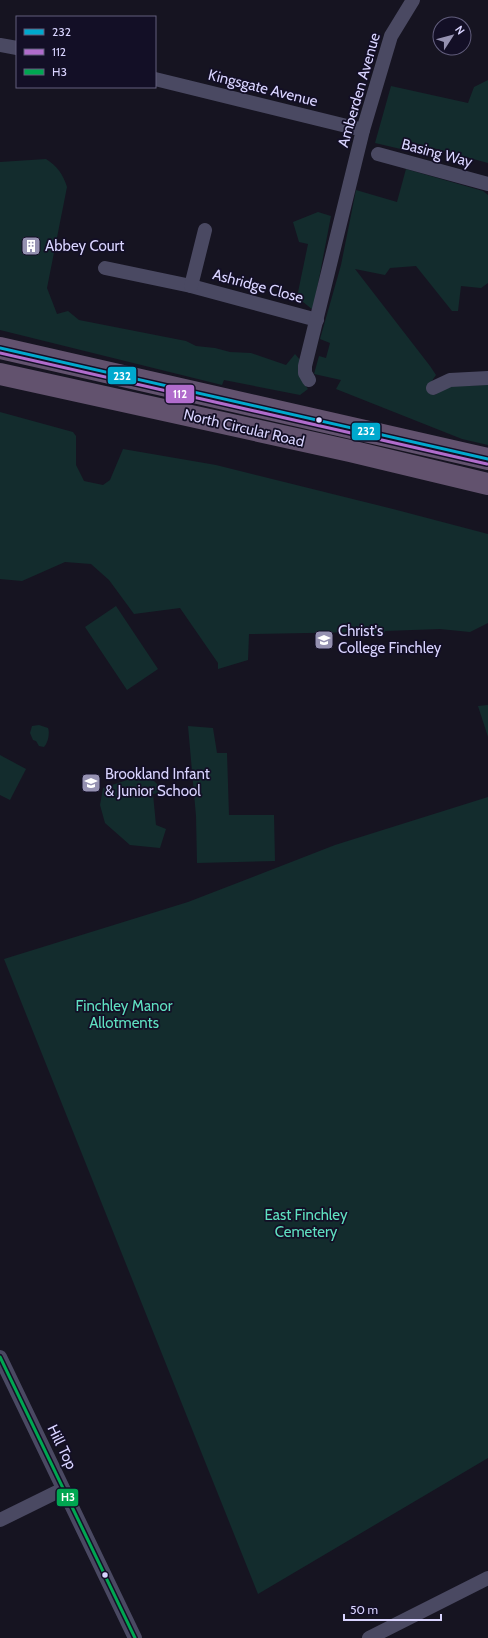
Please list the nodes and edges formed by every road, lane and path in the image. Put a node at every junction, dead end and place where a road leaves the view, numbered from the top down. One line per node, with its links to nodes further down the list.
1 (413, 0): 5 (street, Amberden Avenue)
2 (0, 45): 3 (street)
3 (16, 48)
4 (156, 79): 5 (street, Kingsgate Avenue)
5 (363, 130): 11 (street, Amberden Avenue)
6 (378, 154): 7 (street, Basing Way)
7 (488, 184)
8 (205, 230): 10 (street, Ashridge Close)
9 (106, 268): 10 (street, Ashridge Close)
10 (191, 286): 11 (street, Ashridge Close)
11 (317, 320): 15 (street, Amberden Avenue)
12 (0, 348): 17 (highway, North Circular Road)
13 (0, 374): 18 (highway, North Circular Road)
14 (488, 378): 16 (street)
15 (309, 380)
16 (434, 388)
17 (488, 459)
18 (488, 484)
19 (0, 1357): 20 (street, Hill Top)
20 (63, 1489): 21 (street); 23 (street, Hill Top)
21 (0, 1520)
22 (488, 1578): 24 (street)
23 (135, 1638)
24 (369, 1638)

